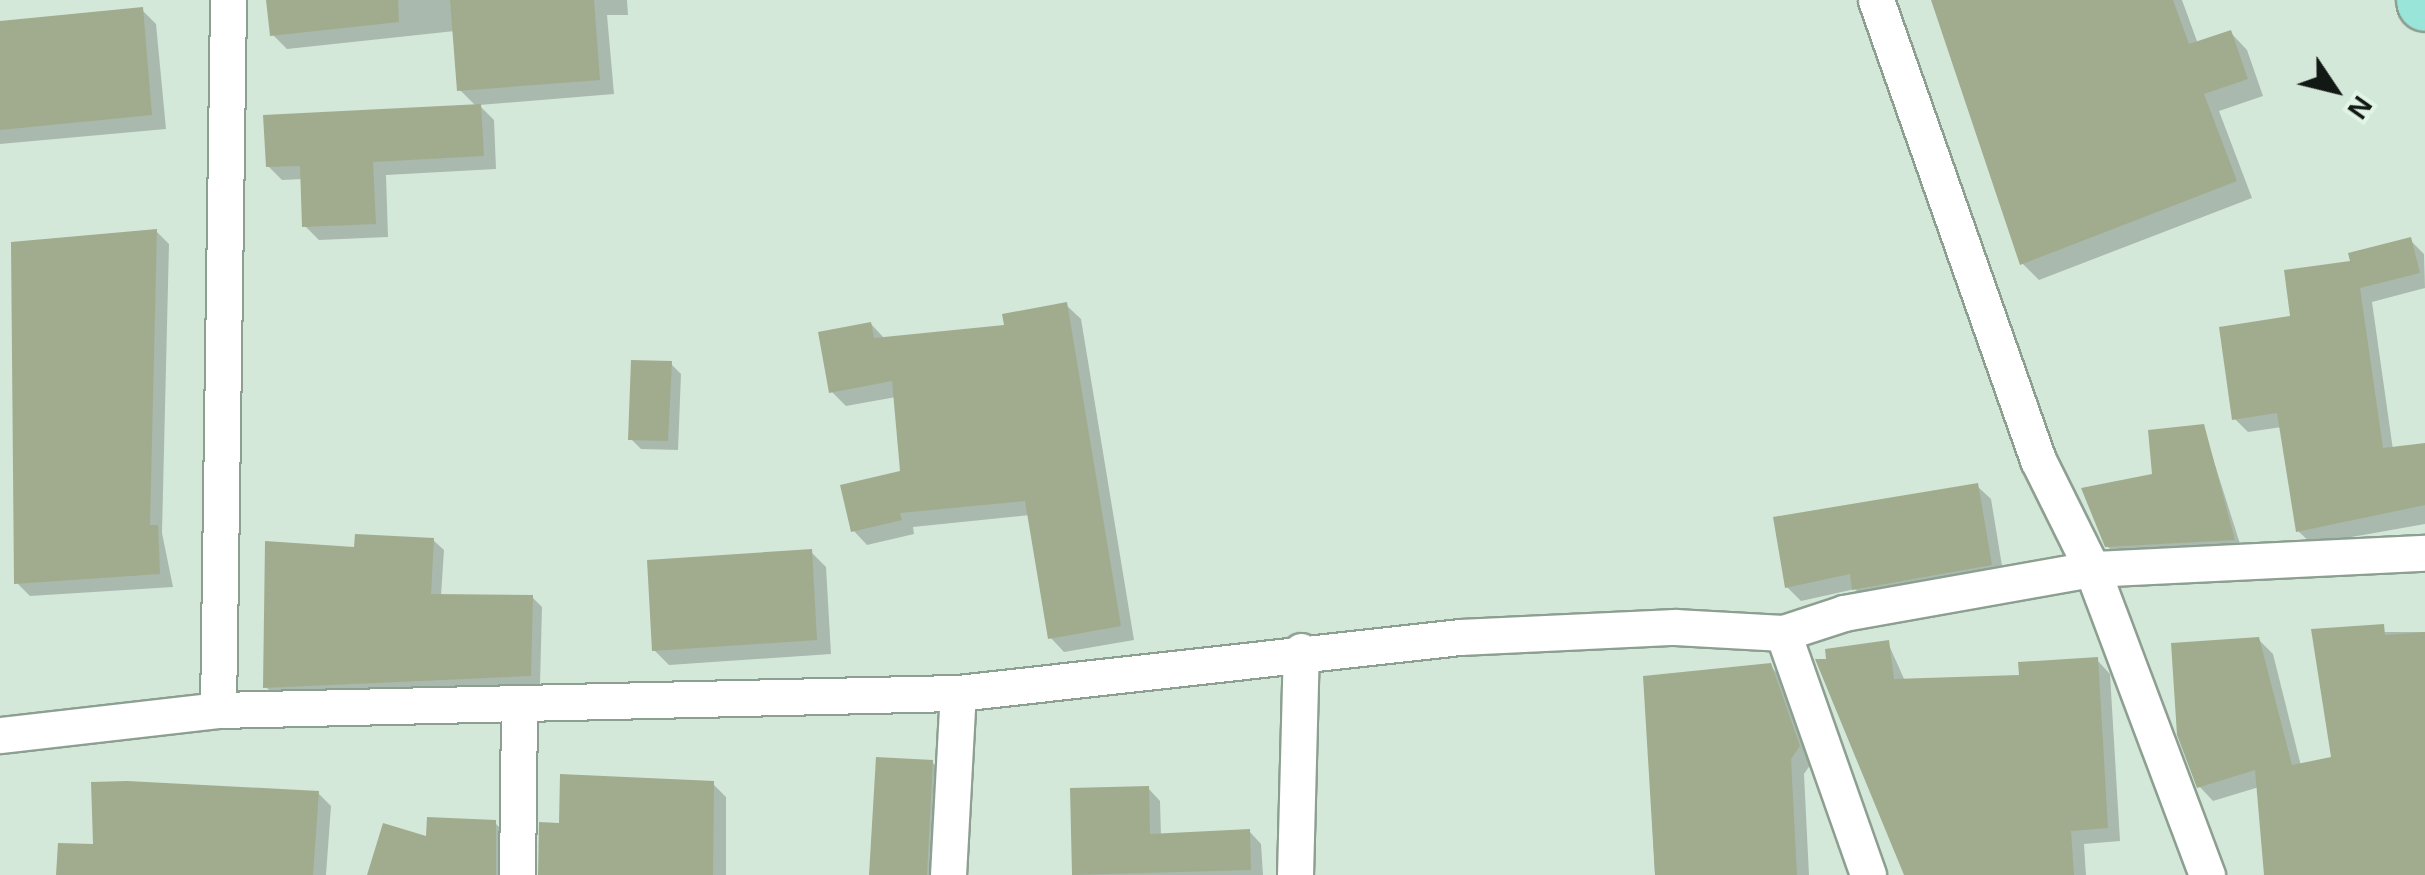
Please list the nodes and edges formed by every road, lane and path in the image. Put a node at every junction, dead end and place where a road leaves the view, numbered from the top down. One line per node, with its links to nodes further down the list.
1 (228, 0): 9 (street)
2 (1876, 0): 4 (street)
3 (2425, 553): 4 (street)
4 (2092, 569): 5 (street); 15 (street)
5 (1783, 633): 6 (street); 14 (street)
6 (1301, 651): 7 (street); 13 (street)
7 (958, 693): 8 (street); 12 (street)
8 (519, 708): 9 (street); 11 (street)
9 (218, 710): 10 (street)
10 (0, 735)
11 (517, 875)
12 (948, 875)
13 (1295, 875)
14 (1868, 875)
15 (2208, 875)

